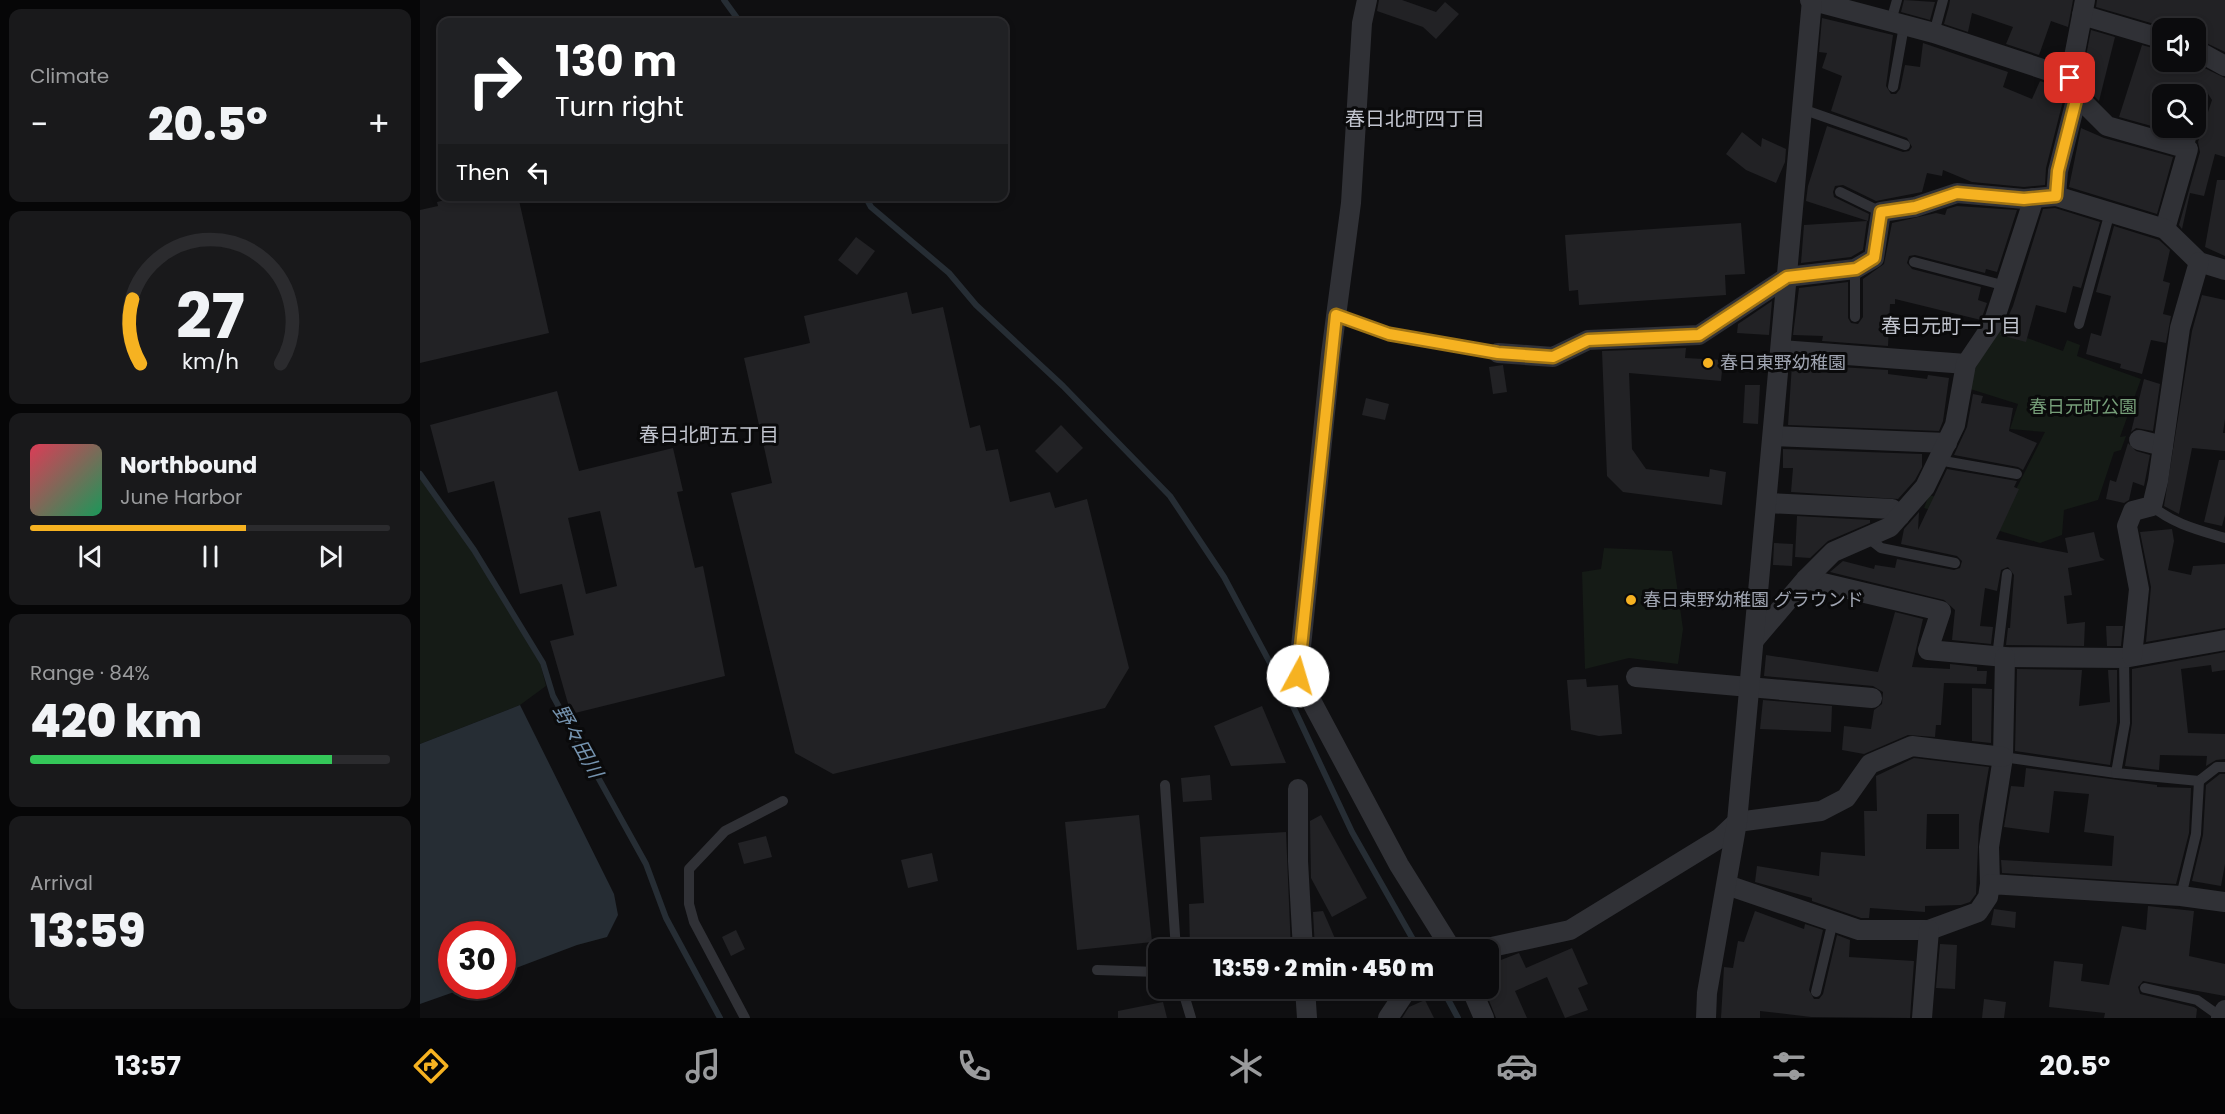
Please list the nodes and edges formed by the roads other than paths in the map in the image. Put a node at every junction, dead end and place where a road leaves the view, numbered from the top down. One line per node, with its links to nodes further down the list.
1 (1367, 0): 29 (street)
2 (1811, 0): 6 (street); 13 (street)
3 (1897, 0): 6 (lane)
4 (1943, 0): 7 (lane)
5 (2084, 7): 8 (street); 12 (street)
6 (1897, 24): 7 (street); 11 (lane)
7 (1934, 33): 12 (street)
8 (2152, 35)
9 (2206, 56): 10 (street)
10 (2225, 66)
11 (1893, 87)
12 (2074, 87): 16 (street); 18 (street)
13 (1802, 109): 15 (lane); 27 (street)
14 (2191, 138): 16 (lane)
15 (1905, 145)
16 (2188, 149): 22 (street)
17 (1840, 192): 20 (lane)
18 (2056, 196): 19 (street); 21 (street)
19 (2034, 198): 20 (street); 28 (street)
20 (1881, 212): 25 (street)
21 (2110, 212): 22 (street); 31 (lane)
22 (2165, 229): 24 (street)
23 (1914, 262): 28 (lane)
24 (2199, 262): 26 (street); 37 (street)
25 (1856, 269): 27 (street); 30 (lane)
26 (2225, 270)
27 (1787, 277): 32 (street); 33 (street)
28 (2006, 286): 34 (street)
29 (1336, 315): 33 (lane); 71 (street)
30 (1854, 316)
31 (2079, 324)
32 (1781, 350): 34 (street); 35 (street)
33 (1498, 353)
34 (1966, 364): 38 (street)
35 (1773, 436): 38 (street); 40 (street)
36 (2139, 440): 37 (street)
37 (2163, 446): 41 (street)
38 (1942, 452): 39 (lane); 42 (street)
39 (2017, 474)
40 (1767, 503): 42 (street); 48 (street)
41 (2152, 506): 44 (lane); 51 (street)
42 (1900, 516): 43 (street)
43 (1867, 537): 45 (lane); 47 (street)
44 (2225, 538)
45 (1955, 563)
46 (2007, 574): 50 (lane)
47 (1806, 579): 48 (street); 50 (street)
48 (1755, 639): 53 (street)
49 (2225, 640): 51 (street)
50 (2001, 657): 51 (street); 55 (street)
51 (2128, 657): 57 (lane)
52 (1636, 677): 53 (street)
53 (1750, 687): 54 (street); 62 (street)
54 (1872, 698)
55 (2003, 757): 57 (lane); 62 (street); 63 (street)
56 (2225, 767): 58 (lane)
57 (2116, 773): 58 (lane)
58 (2199, 781): 65 (lane)
59 (1165, 785): 69 (lane)
60 (1298, 789): 70 (street)
61 (783, 801): 82 (lane)
62 (1737, 822): 64 (street); 72 (street)
63 (1990, 884): 65 (street); 68 (street)
64 (1727, 885): 67 (street); 87 (street)
65 (2181, 896): 66 (street)
66 (2225, 902)
67 (1833, 921): 68 (street); 76 (lane)
68 (1929, 930): 88 (street)
69 (1175, 939)
70 (1302, 939)
71 (1445, 939)
72 (1499, 945)
73 (1097, 970): 74 (lane)
74 (1148, 972)
75 (2145, 988): 81 (lane)
76 (1816, 992)
77 (1185, 999): 83 (lane)
78 (1306, 999): 84 (street)
79 (1401, 999): 85 (street)
80 (1476, 999): 86 (street)
81 (2222, 1015)
82 (745, 1018)
83 (1191, 1018)
84 (1307, 1018)
85 (1388, 1018)
86 (1484, 1018)
87 (1706, 1018)
88 (1922, 1018)

